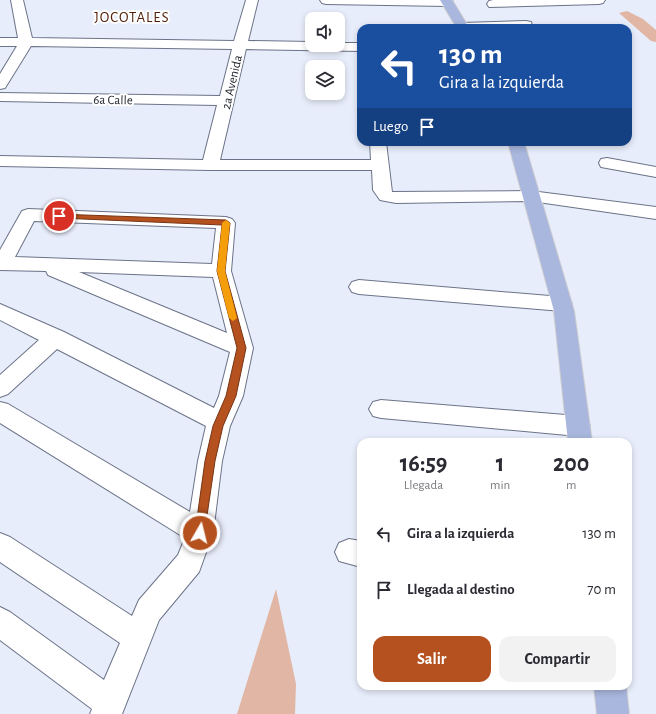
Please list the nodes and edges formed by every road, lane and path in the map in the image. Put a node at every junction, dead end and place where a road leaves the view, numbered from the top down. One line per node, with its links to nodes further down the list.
1 (17, 0): 10 (street)
2 (252, 0): 11 (street, 2a Avenida)
3 (326, 0): 5 (street)
4 (599, 0): 6 (street)
5 (447, 1): 7 (main road)
6 (492, 2): 8 (street)
7 (461, 24)
8 (506, 24)
9 (0, 42): 10 (street)
10 (26, 42): 11 (street); 13 (street)
11 (240, 45): 12 (street); 15 (street, 2a Avenida)
12 (357, 47)
13 (0, 85)
14 (0, 97): 15 (street, 6a Calle)
15 (226, 101): 20 (street, 2a Avenida)
16 (378, 146): 21 (street)
17 (517, 146): 23 (main road)
18 (0, 161): 20 (street)
19 (607, 164): 22 (street)
20 (210, 165): 21 (street)
21 (379, 165): 23 (street)
22 (656, 172)
23 (531, 196): 24 (street); 29 (main road)
24 (656, 213)
25 (1, 263): 26 (street); 27 (street)
26 (42, 264): 27 (street); 32 (street)
27 (221, 271): 32 (street)
28 (359, 287): 29 (street)
29 (562, 304): 37 (main road)
30 (0, 311): 31 (street)
31 (56, 338): 33 (street); 36 (street)
32 (242, 348): 36 (street)
33 (0, 388)
34 (381, 409): 37 (street)
35 (0, 411): 38 (street)
36 (220, 422): 38 (street)
37 (579, 434)
38 (200, 533): 41 (street)
39 (3, 554): 41 (street)
40 (0, 622): 43 (street)
41 (138, 637): 43 (street)
42 (610, 690): 44 (main road)
43 (108, 709)
44 (613, 714)

